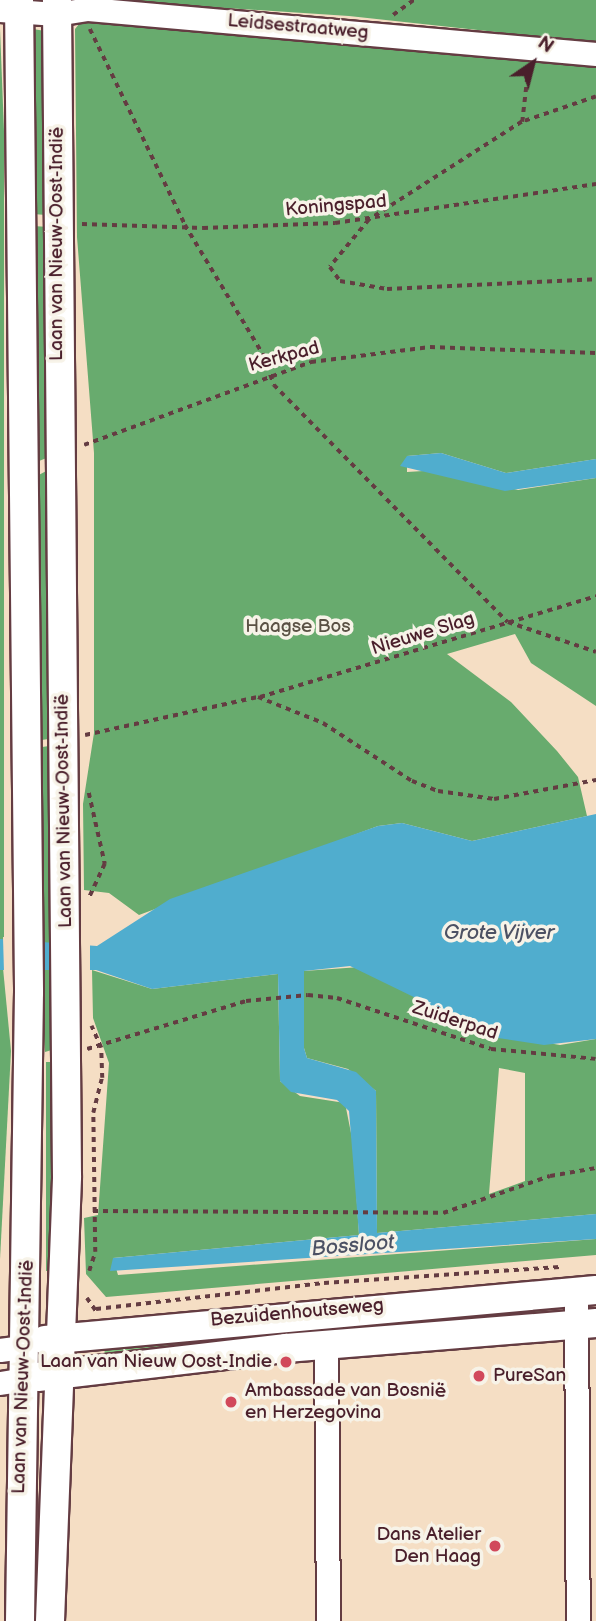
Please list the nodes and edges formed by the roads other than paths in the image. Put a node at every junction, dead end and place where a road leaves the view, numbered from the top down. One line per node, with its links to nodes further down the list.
1 (56, 7): 2 (street, Leidsestraatweg); 3 (street, Leidsestraatweg); 6 (main road, Laan van Nieuw-Oost-Indië)
2 (12, 8): 8 (main road, Laan van Nieuw-Oost-Indië)
3 (596, 54)
4 (579, 1283): 5 (street); 6 (main road, Bezuidenhoutseweg)
5 (586, 1324): 7 (main road, Bezuidenhoutseweg); 14 (street)
6 (60, 1335): 8 (main road, Bezuidenhoutseweg); 9 (main road, Laan van Nieuw-Oost-Indië)
7 (326, 1344): 9 (main road, Bezuidenhoutseweg); 13 (street)
8 (11, 1348): 10 (main road, Laan van Nieuw-Oost-Indië)
9 (57, 1374): 10 (main road, Bezuidenhoutseweg); 12 (main road, Laan van Nieuw-Oost-Indië)
10 (10, 1381): 11 (main road, Laan van Nieuw-Oost-Indië)
11 (20, 1621)
12 (50, 1621)
13 (328, 1621)
14 (578, 1621)

